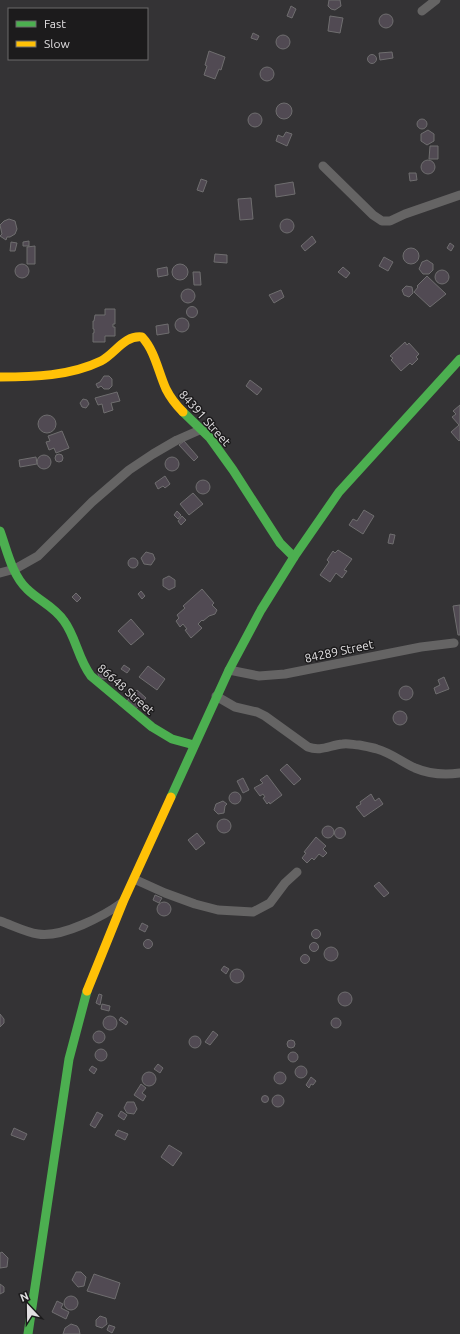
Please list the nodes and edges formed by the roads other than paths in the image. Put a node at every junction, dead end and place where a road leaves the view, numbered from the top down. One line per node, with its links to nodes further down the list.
1 (436, 0): 2 (street)
2 (422, 11)
3 (323, 166): 4 (street)
4 (460, 195)
5 (460, 359): 9 (street)
6 (0, 377): 7 (street, 84391 Street)
7 (202, 429): 9 (street, 84391 Street); 10 (street)
8 (0, 531): 10 (street, 86648 Street)
9 (294, 557): 13 (street)
10 (15, 569): 11 (street); 15 (street, 86648 Street)
11 (0, 573)
12 (454, 643): 13 (street, 84289 Street)
13 (229, 670): 14 (street)
14 (216, 696): 15 (street); 16 (street)
15 (194, 745): 18 (street)
16 (460, 773)
17 (297, 872): 18 (street)
18 (134, 879): 19 (street)
19 (123, 902): 20 (street); 21 (street)
20 (0, 921)
21 (28, 1334)

